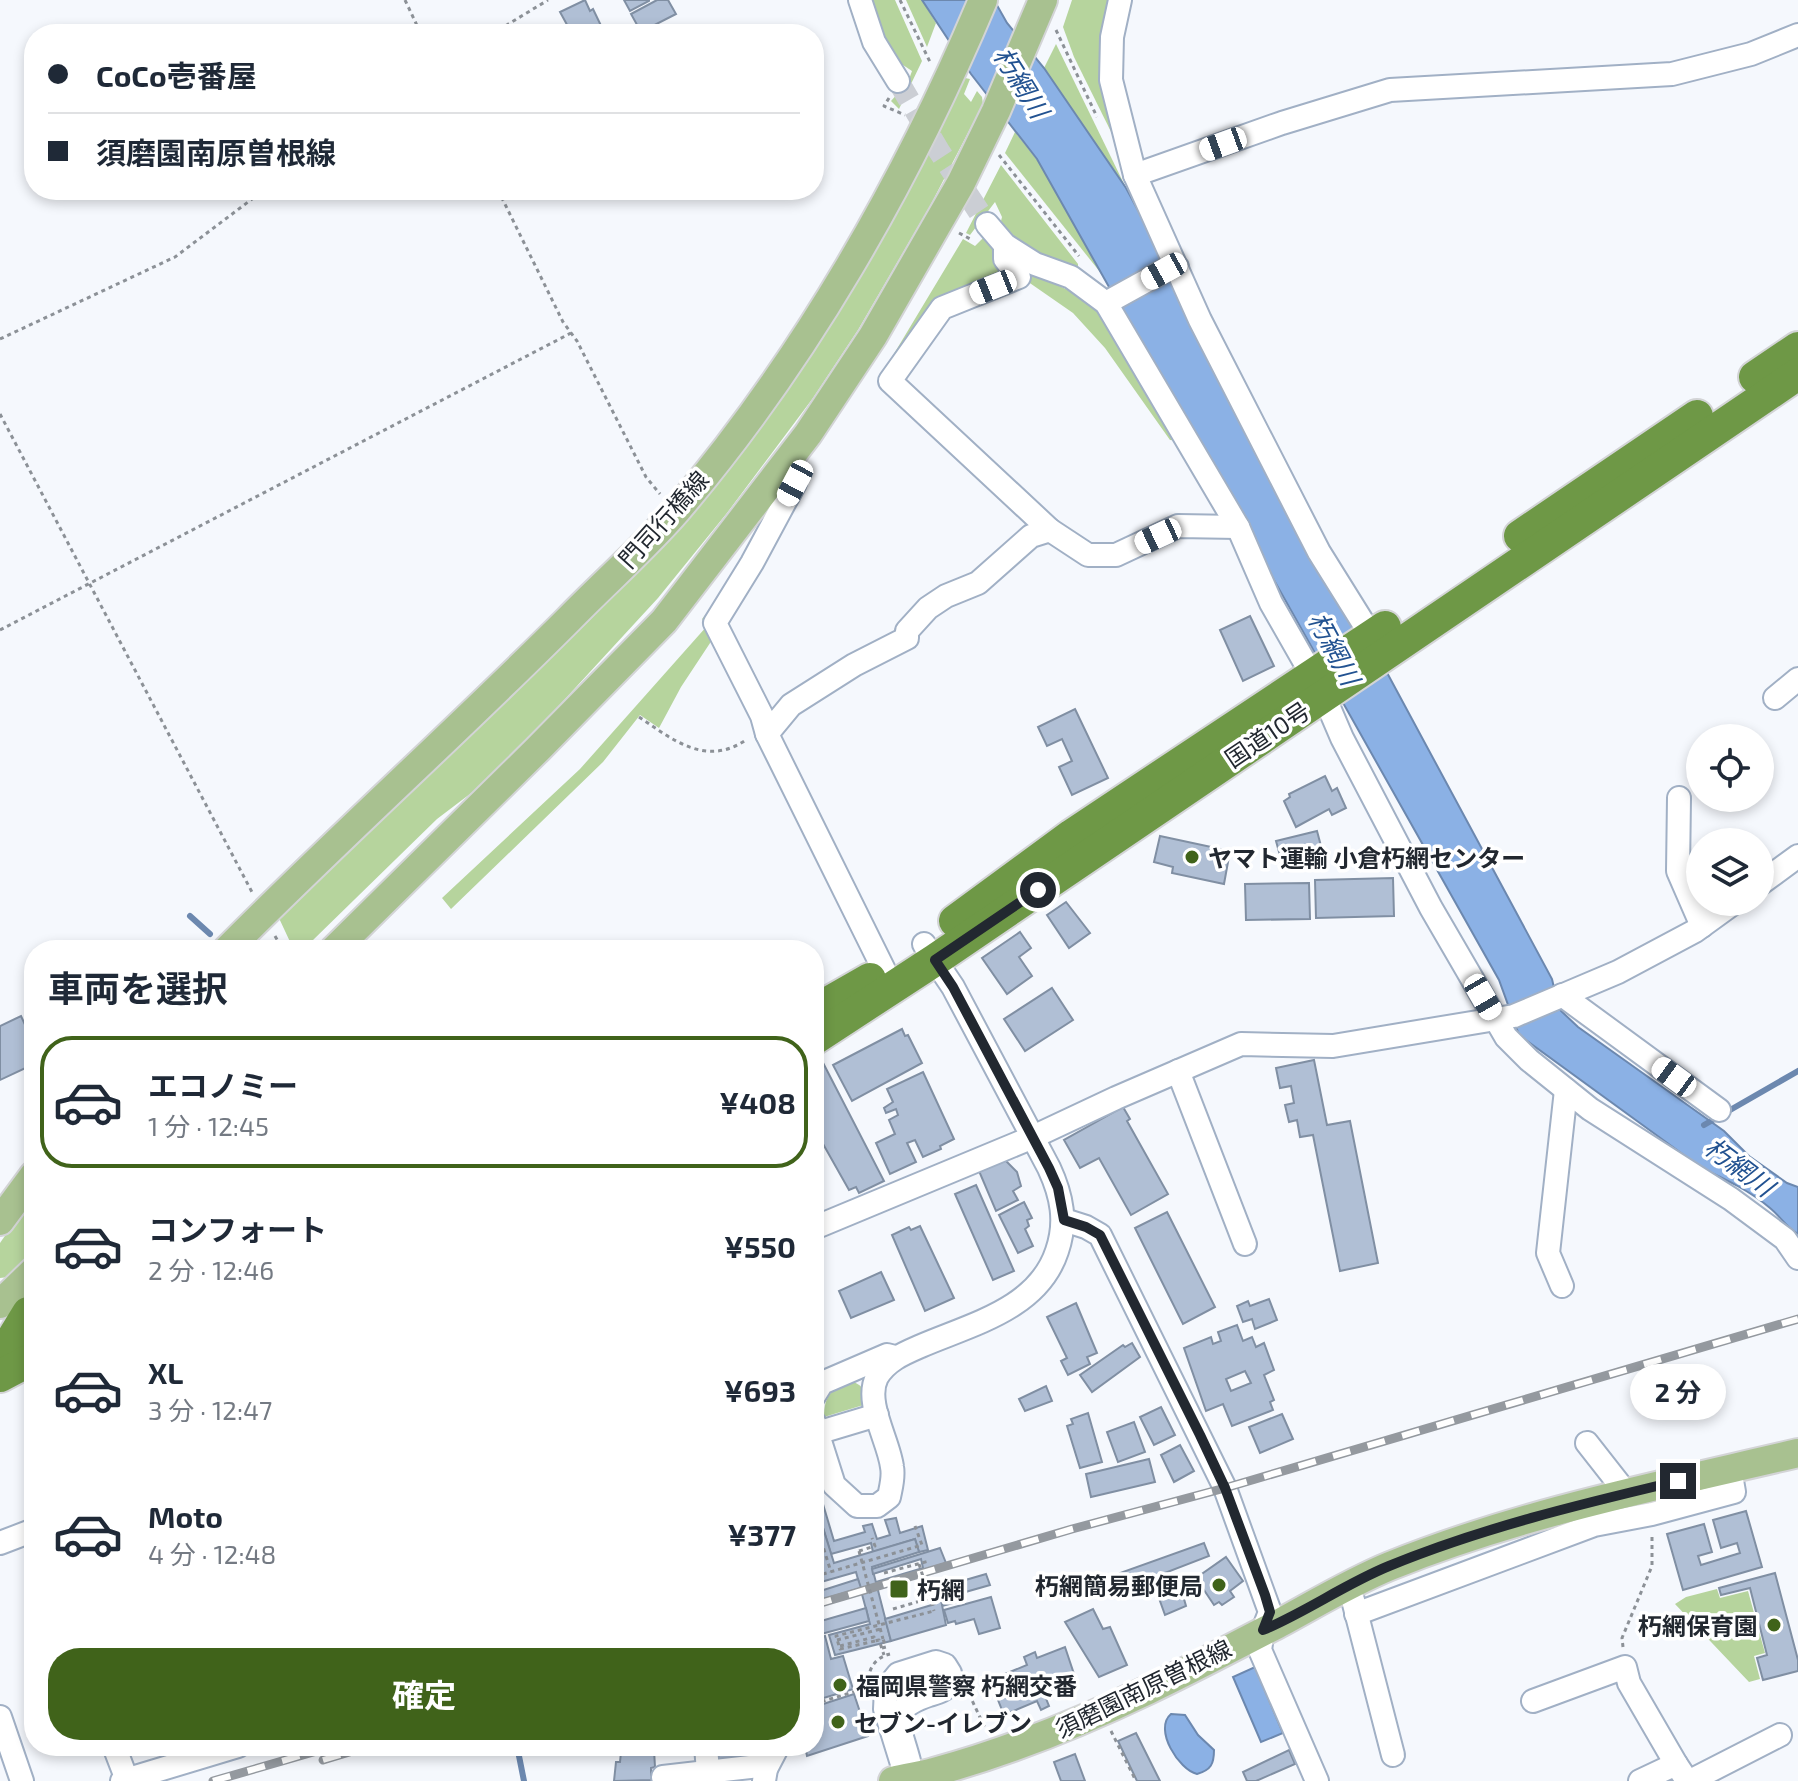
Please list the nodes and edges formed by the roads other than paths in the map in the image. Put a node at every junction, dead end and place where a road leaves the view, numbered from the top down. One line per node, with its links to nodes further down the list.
1 (860, 0): 6 (street)
2 (983, 0): 27 (main road, 門司行橋線)
3 (1120, 0): 7 (street)
4 (1045, 14): 28 (main road)
5 (1798, 35): 7 (street)
6 (898, 81)
7 (1135, 175): 10 (street)
8 (987, 224): 9 (street)
9 (1005, 245): 11 (street); 16 (street)
10 (1170, 269): 11 (street); 17 (street)
11 (1114, 299): 15 (street)
12 (1798, 348): 17 (highway, 国道10号)
13 (1798, 374): 17 (highway, 国道10号)
14 (795, 483): 21 (street)
15 (1238, 527): 16 (street); 19 (street)
16 (1050, 530): 21 (street)
17 (1378, 645): 19 (highway, 国道10号)
18 (1798, 679): 20 (street)
19 (1318, 686): 29 (highway, 国道10号); 33 (street)
20 (1775, 698)
21 (766, 730): 30 (street)
22 (1679, 798): 26 (street)
23 (1798, 856): 24 (street)
24 (1774, 874)
25 (1716, 916): 26 (street)
26 (1702, 926): 31 (street)
27 (237, 940)
28 (344, 940)
29 (930, 952): 30 (highway, 国道10号); 34 (highway, 国道10号); 38 (street)
30 (884, 970): 32 (highway, 国道10号)
31 (1561, 995): 33 (street); 37 (street)
32 (824, 1005)
33 (1505, 1018): 35 (street); 36 (street)
34 (824, 1032)
35 (1178, 1071): 38 (street); 43 (street)
36 (1566, 1090): 44 (street); 45 (street)
37 (1719, 1110)
38 (1033, 1137): 40 (street); 42 (street)
39 (24, 1189): 41 (main road)
40 (1064, 1220): 48 (street); 62 (street)
41 (0, 1221)
42 (824, 1224)
43 (1245, 1244)
44 (1798, 1258)
45 (1562, 1286)
46 (24, 1301): 47 (main road)
47 (15, 1328): 49 (highway)
48 (895, 1357): 50 (street); 51 (street)
49 (0, 1376)
50 (824, 1382)
51 (877, 1415): 52 (street); 54 (street)
52 (824, 1426)
53 (1587, 1443): 57 (street)
54 (824, 1453)
55 (1798, 1453): 56 (main road, 須磨園南原曽根線)
56 (1730, 1469): 57 (main road, 須磨園南原曽根線); 61 (street)
57 (1627, 1494): 60 (main road, 須磨園南原曽根線)
58 (24, 1534): 59 (street)
59 (0, 1543)
60 (1349, 1584): 61 (street); 62 (main road, 須磨園南原曽根線)
61 (1356, 1614): 66 (street)
62 (1263, 1630): 73 (main road, 須磨園南原曽根線); 78 (street)
63 (1533, 1701): 74 (street)
64 (0, 1717): 77 (street)
65 (1780, 1735): 74 (street)
66 (1393, 1755)
67 (117, 1756): 76 (street)
68 (199, 1756): 76 (street)
69 (707, 1756): 71 (street)
70 (774, 1756): 72 (street)
71 (708, 1772): 72 (street); 75 (street)
72 (765, 1775)
73 (916, 1775): 73 (street)
74 (1684, 1775): 79 (street)
75 (663, 1777)
76 (125, 1780)
77 (22, 1781)
78 (1317, 1781)
79 (1640, 1781)

